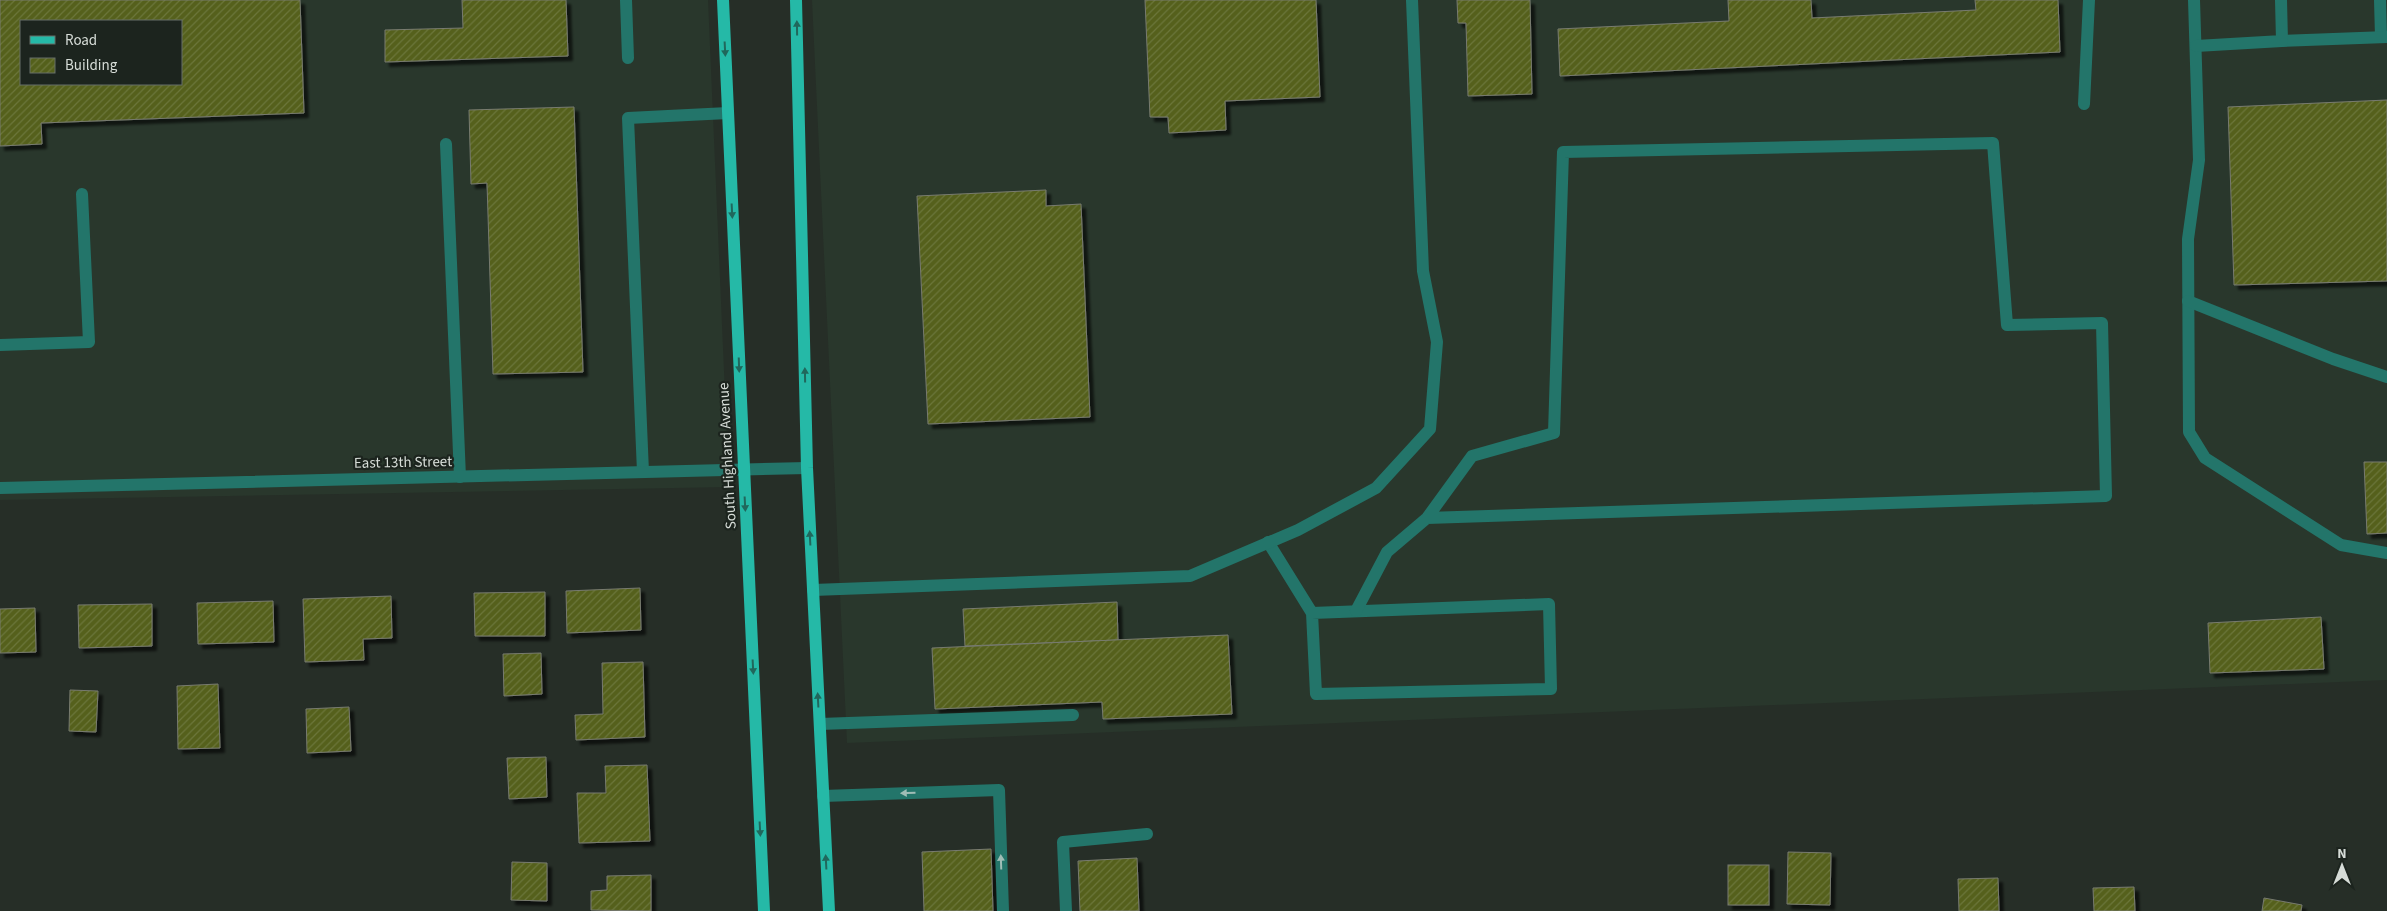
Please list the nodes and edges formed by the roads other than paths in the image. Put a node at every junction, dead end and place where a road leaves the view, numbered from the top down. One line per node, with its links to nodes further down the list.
1 (626, 0): 12 (street)
2 (723, 0): 14 (main road, South Highland Avenue, one-way to 14)
3 (796, 0): 20 (main road, one-way to 3)
4 (1412, 0): 26 (street)
5 (2089, 0): 13 (street)
6 (2194, 0): 11 (street)
7 (2281, 0): 10 (street)
8 (2380, 0): 9 (street)
9 (2384, 37): 10 (street)
10 (2282, 41): 11 (street)
11 (2196, 46): 17 (street)
12 (628, 58)
13 (2084, 104)
14 (728, 113): 21 (main road, South Highland Avenue, one-way to 21); 22 (street)
15 (446, 144): 23 (street)
16 (82, 194): 18 (street)
17 (2188, 300): 19 (street); 27 (street)
18 (0, 345)
19 (2387, 377)
20 (807, 468): 21 (street, East 13th Street); 28 (main road, one-way to 20)
21 (744, 469): 22 (street, East 13th Street); 35 (main road, South Highland Avenue, one-way to 35)
22 (643, 472): 23 (street, East 13th Street)
23 (460, 477): 24 (street, East 13th Street)
24 (0, 488)
25 (1427, 518): 25 (street); 29 (street)
26 (1268, 542): 28 (street); 30 (street)
27 (2387, 553)
28 (813, 590): 32 (main road, one-way to 28)
29 (1356, 611): 30 (street); 30 (street)
30 (1312, 613)
31 (1073, 715): 32 (street)
32 (820, 724): 33 (main road)
33 (823, 796): 36 (main road, one-way to 33); 37 (street, one-way to 33)
34 (1147, 834): 38 (street)
35 (764, 911)
36 (829, 911)
37 (1003, 911)
38 (1066, 911)

